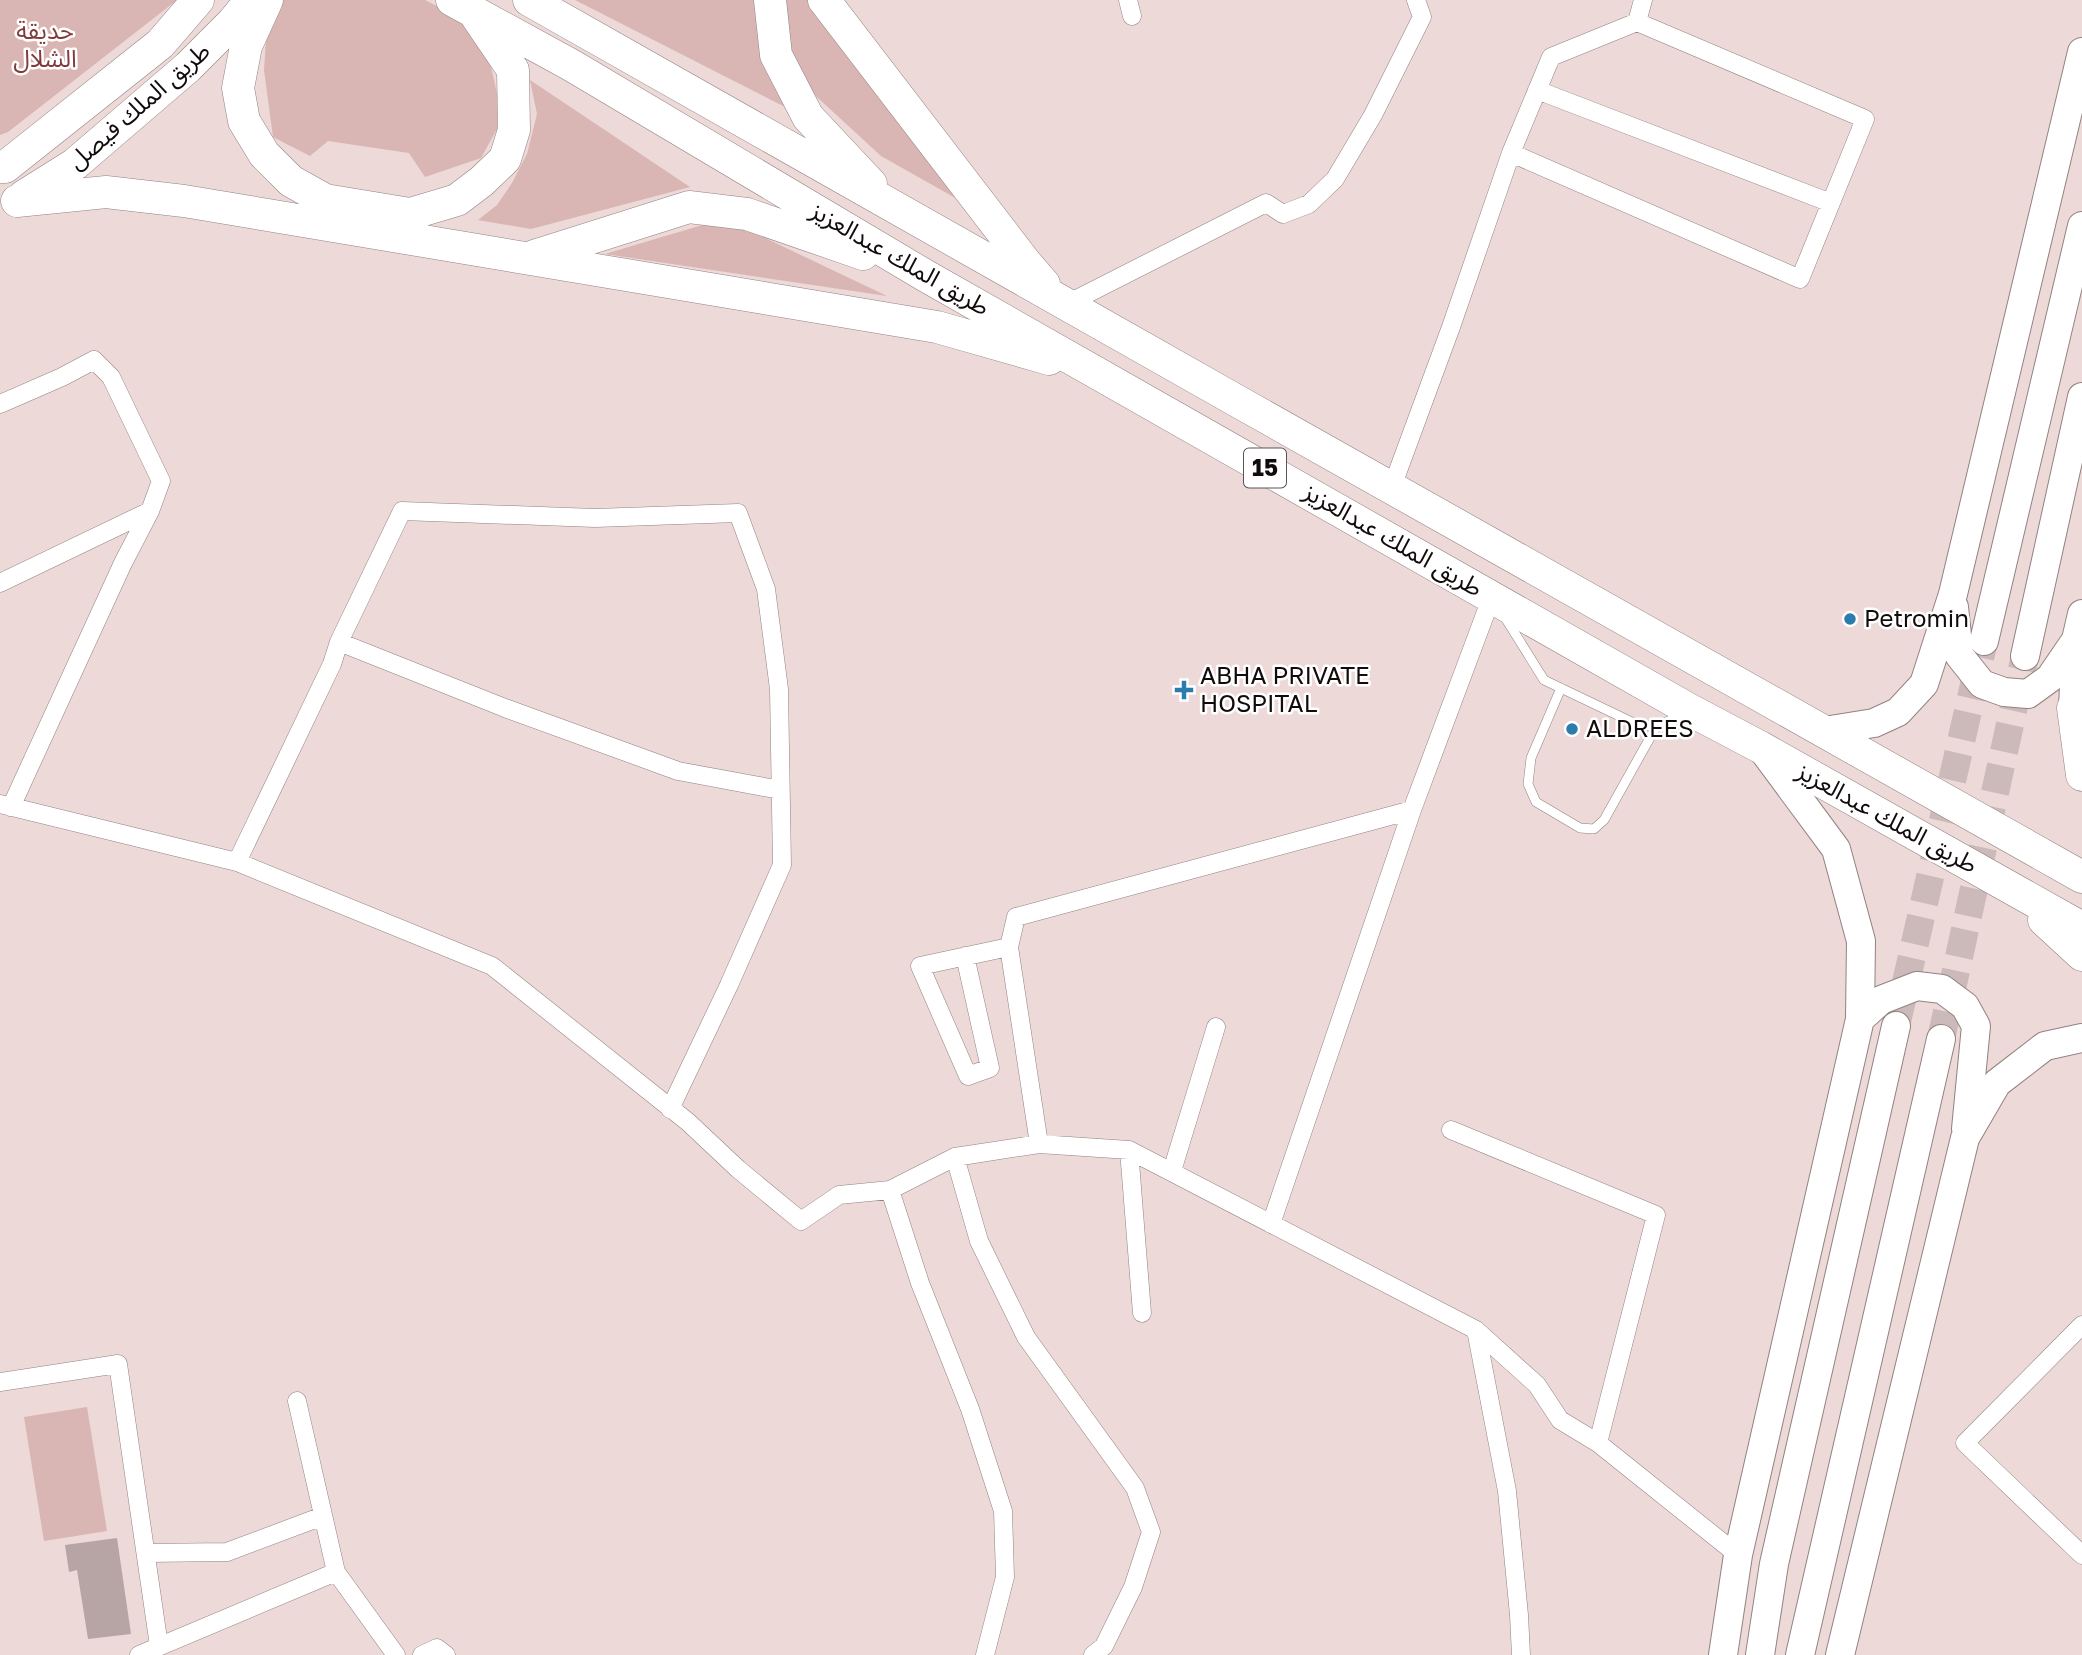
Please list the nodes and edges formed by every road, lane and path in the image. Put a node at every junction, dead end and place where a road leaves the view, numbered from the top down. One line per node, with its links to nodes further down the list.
1 (198, 0): 14 (highway)
2 (251, 0): 18 (highway, طريق الملك فيصل)
3 (267, 0): 9 (highway)
4 (529, 0): 16 (highway, طريق الملك عبدالعزيز / 15)
5 (770, 0): 16 (highway)
6 (824, 0): 20 (highway)
7 (1416, 0): 20 (street)
8 (1643, 0): 10 (street)
9 (463, 6): 19 (highway, طريق الملك عبدالعزيز / 15)
10 (1637, 22): 12 (street); 15 (street)
11 (2082, 52): 27 (main road)
12 (1537, 90): 13 (street); 15 (street)
13 (1511, 153): 15 (street); 24 (street)
14 (0, 167)
15 (1831, 203)
16 (894, 208): 20 (highway, طريق الملك عبدالعزيز / 15)
17 (2082, 226): 30 (main road)
18 (529, 257): 19 (highway); 21 (highway)
19 (926, 276): 21 (highway, طريق الملك عبدالعزيز / 15)
20 (1062, 301): 24 (highway, طريق الملك عبدالعزيز / 15)
21 (1099, 374): 28 (highway, طريق الملك عبدالعزيز / 15)
22 (2082, 397): 32 (main road)
23 (0, 404): 25 (street)
24 (1392, 487): 37 (highway, طريق الملك عبدالعزيز / 15)
25 (150, 511): 26 (street); 41 (street)
26 (0, 583)
27 (1953, 594): 29 (main road); 37 (main road)
28 (1492, 596): 33 (lane); 34 (highway, طريق الملك عبدالعزيز / 15); 42 (street)
29 (2079, 627): 35 (main road)
30 (1984, 641)
31 (339, 642): 40 (street); 40 (street); 43 (street)
32 (2025, 656)
33 (1561, 688): 36 (lane); 36 (lane)
34 (1690, 710): 36 (lane); 38 (highway, طريق الملك عبدالعزيز / 15)
35 (2078, 718): 39 (highway)
36 (1656, 727)
37 (1824, 731): 44 (highway, طريق الملك عبدالعزيز / 15)
38 (1760, 747): 45 (highway, طريق الملك عبدالعزيز / 15); 50 (main road)
39 (2082, 775)
40 (780, 790): 55 (street)
41 (5, 806): 43 (street)
42 (1412, 810): 47 (street); 63 (street)
43 (237, 862): 55 (street)
44 (2082, 877)
45 (2007, 886): 46 (highway, طريق الملك عبدالعزيز / 15); 48 (highway)
46 (2082, 928)
47 (1009, 947): 49 (street); 58 (street)
48 (2082, 955)
49 (965, 956): 49 (street)
50 (1860, 1019): 57 (main road); 72 (main road)
51 (1896, 1026): 85 (main road)
52 (1216, 1027): 61 (street)
53 (2082, 1038): 57 (main road)
54 (1941, 1039): 86 (main road)
55 (670, 1108): 62 (street)
56 (1451, 1130): 69 (street)
57 (1965, 1138): 76 (main road)
58 (1039, 1144): 59 (street); 60 (street)
59 (1129, 1150): 61 (street); 64 (street)
60 (955, 1157): 62 (street); 82 (street)
61 (1172, 1171): 63 (street)
62 (890, 1190): 81 (street)
63 (1270, 1224): 66 (street)
64 (1142, 1313)
65 (2082, 1325): 73 (street)
66 (1476, 1330): 69 (street); 83 (street)
67 (0, 1382): 71 (street)
68 (297, 1402): 70 (street)
69 (1598, 1443): 72 (street)
70 (323, 1516): 71 (street); 74 (street)
71 (146, 1553): 75 (street)
72 (1738, 1555): 84 (main road)
73 (2082, 1556)
74 (337, 1573): 75 (street); 78 (street)
75 (159, 1646): 77 (street)
76 (1845, 1651)
77 (139, 1655)
78 (396, 1655)
79 (422, 1655): 80 (street)
80 (446, 1655)
81 (985, 1655)
82 (1093, 1655)
83 (1521, 1655)
84 (1723, 1655)
85 (1760, 1655)
86 (1800, 1655)

